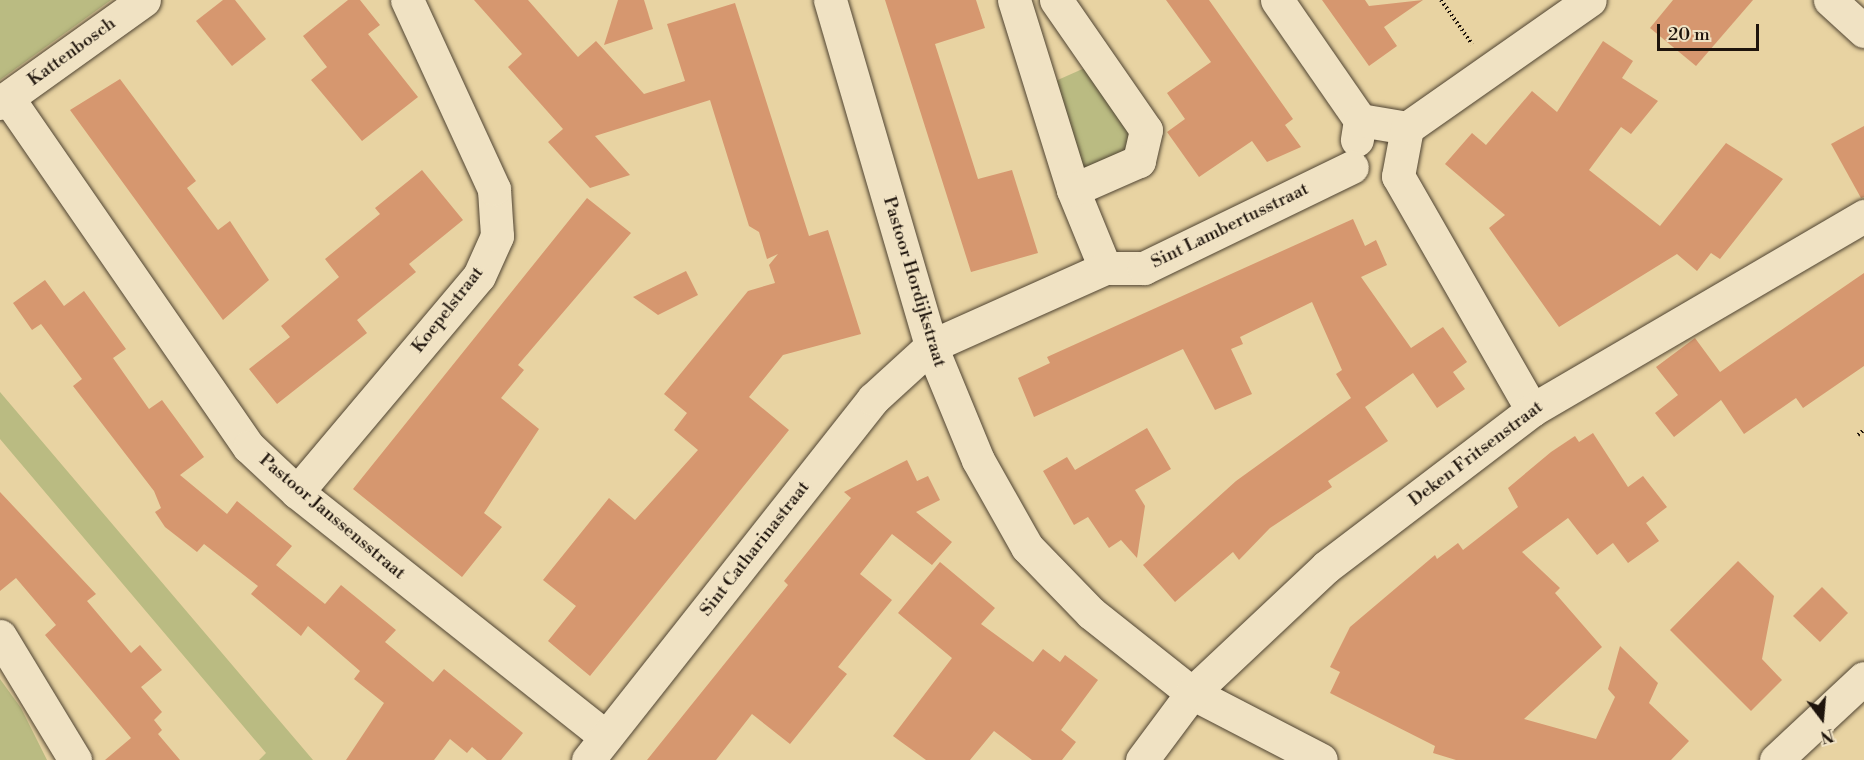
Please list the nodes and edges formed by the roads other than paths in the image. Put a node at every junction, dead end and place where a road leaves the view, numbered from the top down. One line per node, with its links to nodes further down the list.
1 (144, 0): 10 (street, Kattenbosch)
2 (407, 0): 20 (street, Koepelstraat)
3 (830, 0): 18 (street, Pastoor Hordijkstraat)
4 (1014, 0): 15 (street)
5 (1056, 0): 15 (street)
6 (1277, 0): 11 (street)
7 (1590, 0): 12 (street)
8 (1830, 0): 9 (street)
9 (1864, 31)
10 (4, 100): 20 (street, Pastoor Janssensstraat)
11 (1360, 120): 12 (street); 13 (street)
12 (1407, 128): 14 (street)
13 (1352, 167): 14 (street); 17 (street, Sint Lambertusstraat)
14 (1398, 176): 19 (street)
15 (1074, 190): 17 (street)
16 (1864, 216): 19 (street, Deken Fritsenstraat)
17 (1105, 268): 18 (street, Sint Lambertusstraat)
18 (931, 346): 23 (street, Pastoor Hordijkstraat); 24 (street, Sint Catharinastraat)
19 (1532, 410): 23 (street, Deken Fritsenstraat)
20 (297, 492): 24 (street, Pastoor Janssensstraat)
21 (0, 636): 25 (street)
22 (1864, 678): 28 (street)
23 (1192, 693): 26 (street, Deken Fritsenstraat); 27 (street, Pastoor Hordijkstraat)
24 (597, 749)
25 (75, 760)
26 (1143, 760)
27 (1321, 760)
28 (1776, 760)

